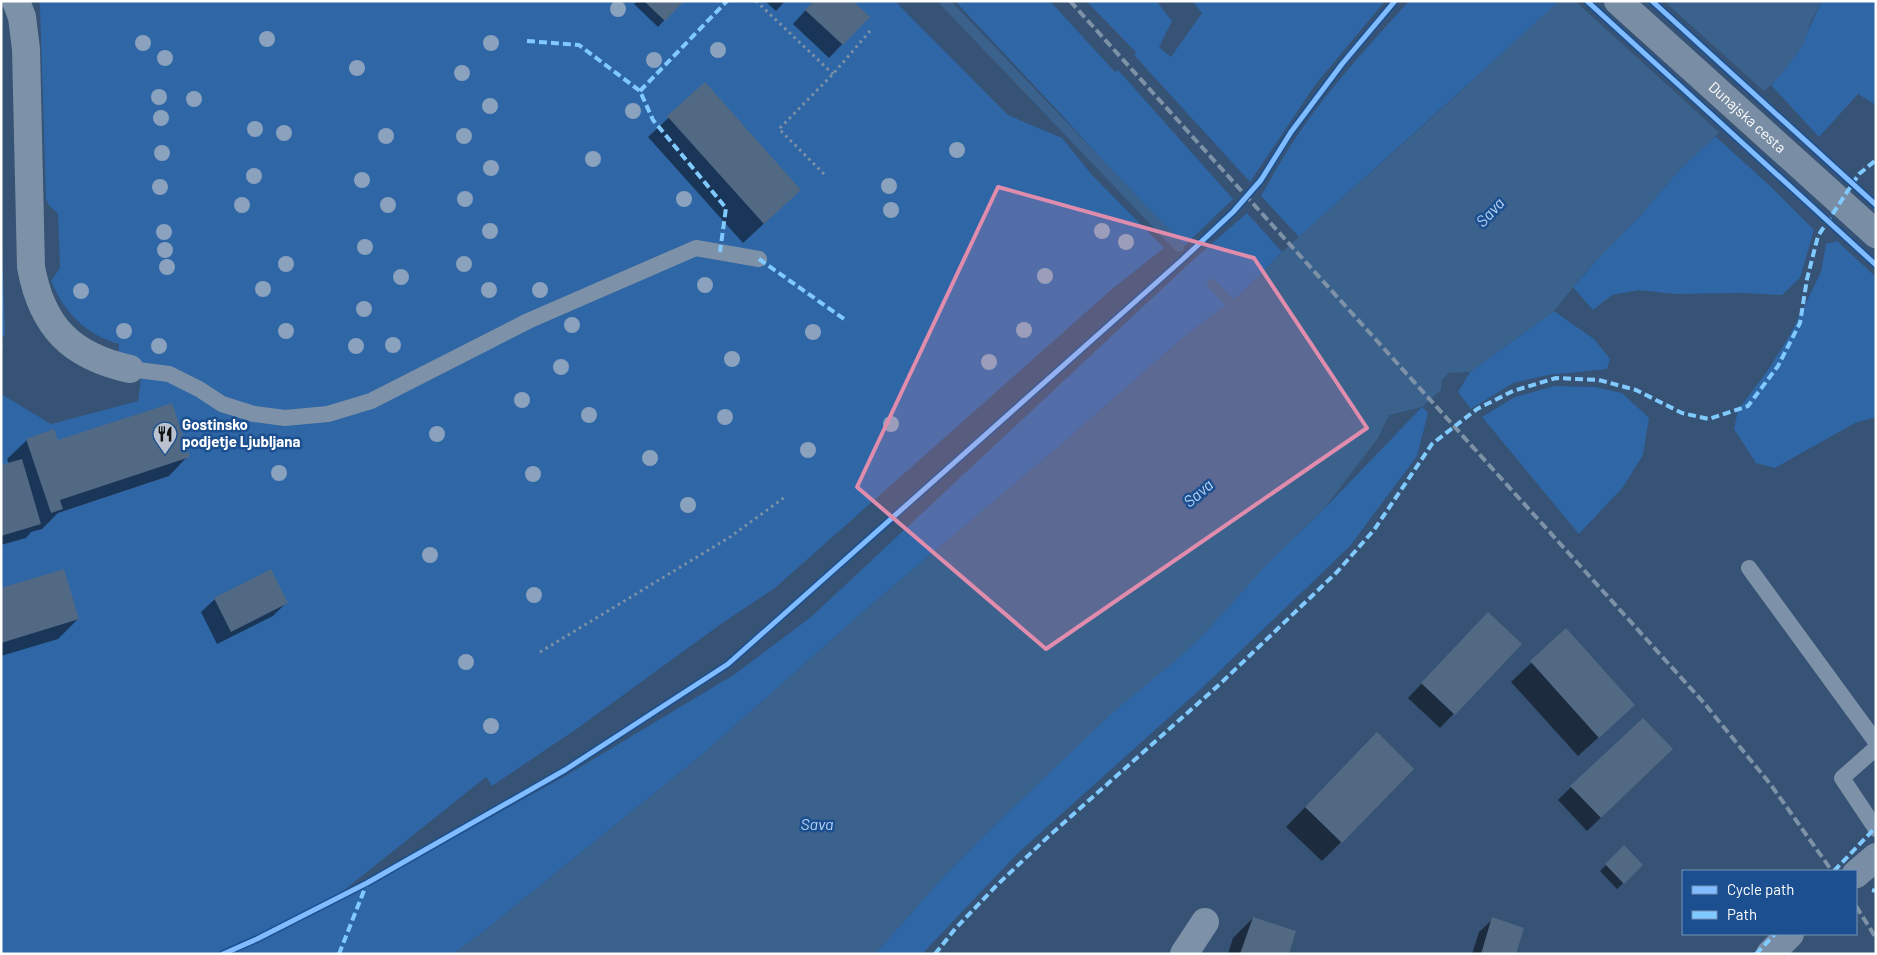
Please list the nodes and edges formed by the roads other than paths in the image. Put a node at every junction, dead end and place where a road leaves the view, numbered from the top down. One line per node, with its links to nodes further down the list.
1 (16, 1): 5 (street)
2 (1618, 1): 3 (main road, Dunajska cesta)
3 (1876, 234)
4 (759, 260): 5 (lane)
5 (130, 369)
6 (1749, 568): 7 (lane)
7 (1876, 742)
8 (1876, 748): 9 (lane)
9 (1876, 829)
10 (1876, 857): 11 (main road)
11 (1857, 873)
12 (1205, 922): 14 (street)
13 (1789, 935): 15 (main road)
14 (1184, 954)
15 (1770, 954)

